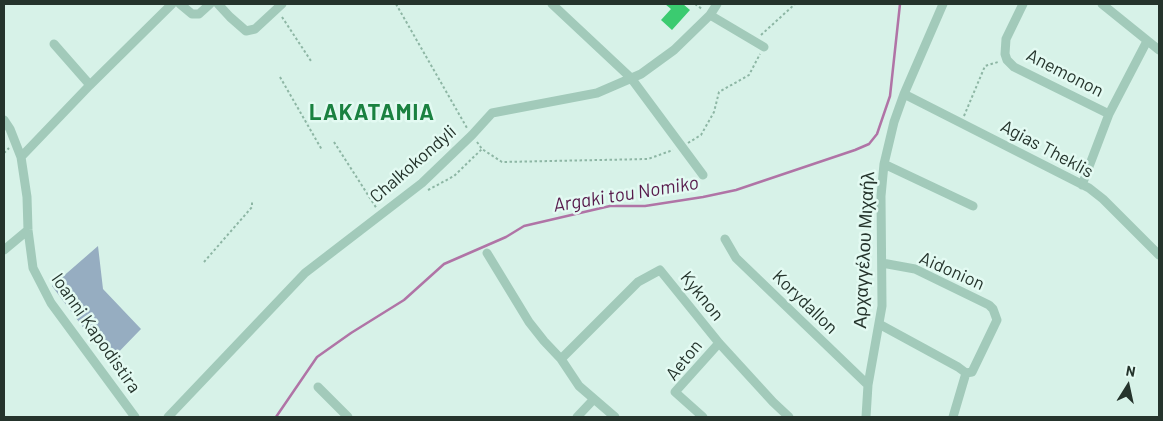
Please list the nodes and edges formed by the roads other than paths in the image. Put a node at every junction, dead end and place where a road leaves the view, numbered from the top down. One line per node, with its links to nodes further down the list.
1 (172, 4): 17 (street)
2 (180, 4): 3 (street)
3 (210, 4)
4 (218, 4): 10 (street)
5 (552, 4): 16 (street)
6 (717, 4): 11 (street, Chalkokondyli)
7 (943, 4): 18 (street, Αρχαγγέλου Μιχαήλ)
8 (1023, 4): 19 (street, Anemonon)
9 (1102, 4): 12 (street)
10 (279, 6)
11 (710, 16): 14 (street); 16 (street, Chalkokondyli)
12 (1147, 41): 15 (street); 19 (street)
13 (54, 44): 17 (street)
14 (764, 47)
15 (1159, 50)
16 (631, 78): 23 (street); 40 (street, Chalkokondyli)
17 (90, 85): 21 (street)
18 (904, 94): 22 (street, Αρχαγγέλου Μιχαήλ); 24 (street, Agias Theklis)
19 (1109, 114): 24 (street)
20 (4, 120): 21 (street, Ioanni Kapodistira)
21 (21, 157): 26 (street, Ioanni Kapodistira)
22 (884, 164): 25 (street); 31 (street, Αρχαγγέλου Μιχαήλ)
23 (703, 175)
24 (1082, 185): 29 (street, Agias Theklis)
25 (973, 206)
26 (28, 230): 28 (street); 39 (street, Ioanni Kapodistira)
27 (725, 239): 36 (street, Korydallon)
28 (4, 250)
29 (1158, 250)
30 (487, 253): 34 (street)
31 (882, 263): 32 (street, Αρχαγγέλου Μιχαήλ); 35 (street, Aidonion)
32 (879, 324): 35 (street); 36 (street, Αρχαγγέλου Μιχαήλ)
33 (719, 343): 34 (street, Kyknon); 44 (street, Aeton); 45 (street, Kyknon)
34 (561, 359): 38 (street)
35 (966, 373): 47 (street)
36 (868, 385): 46 (street, Αρχαγγέλου Μιχαήλ)
37 (318, 387): 41 (street)
38 (594, 399): 42 (street); 43 (street)
39 (135, 417)
40 (168, 417)
41 (348, 417)
42 (577, 417)
43 (615, 417)
44 (703, 417)
45 (789, 417)
46 (866, 417)
47 (954, 417)

